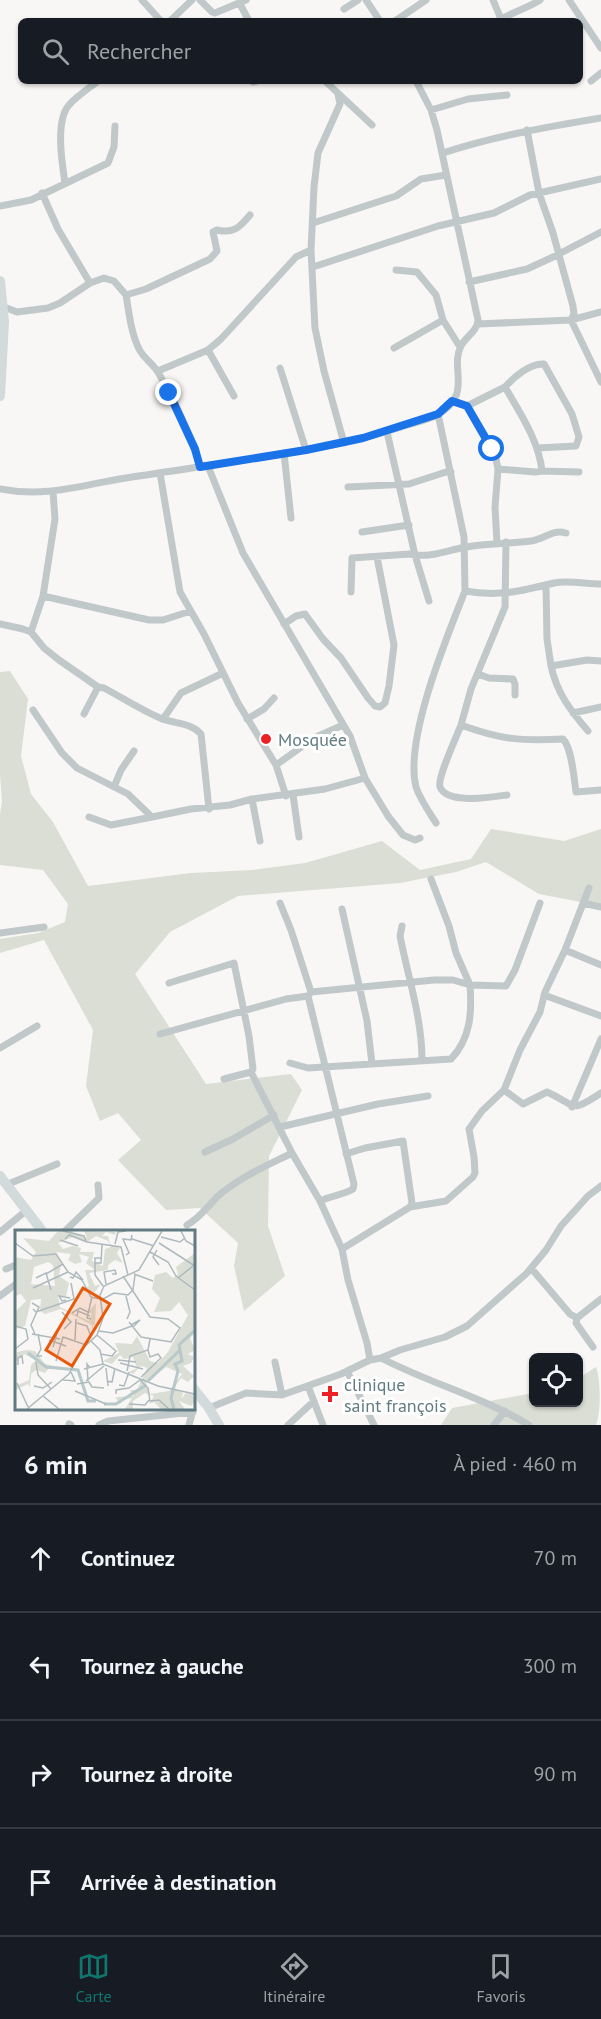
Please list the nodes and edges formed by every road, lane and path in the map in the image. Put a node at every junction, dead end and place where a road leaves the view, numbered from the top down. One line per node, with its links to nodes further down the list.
1 (142, 0): 12 (street)
2 (192, 0): 13 (street)
3 (200, 0): 10 (street)
4 (358, 0): 11 (street)
5 (366, 0): 15 (street)
6 (426, 0): 16 (street)
7 (493, 0): 17 (street)
8 (540, 0): 18 (street)
9 (569, 0): 20 (street)
10 (243, 2): 14 (street)
11 (344, 9)
12 (158, 18)
13 (173, 18)
14 (248, 18)
15 (378, 18)
16 (399, 18)
17 (499, 18)
18 (503, 18)
19 (583, 18): 21 (street)
20 (583, 18)
21 (599, 39): 22 (street)
22 (601, 48)
23 (601, 73): 24 (street)
24 (591, 81)
25 (94, 84): 38 (street)
26 (328, 84): 28 (street)
27 (419, 84): 30 (street)
28 (338, 94): 32 (street); 44 (street)
29 (507, 95): 30 (street)
30 (431, 110): 35 (street)
31 (601, 118): 34 (street)
32 (372, 125)
33 (115, 126): 38 (street)
34 (527, 130): 35 (street); 40 (street)
35 (443, 153): 36 (street)
36 (446, 175): 43 (street); 44 (street)
37 (601, 179): 40 (street)
38 (65, 183): 39 (street)
39 (42, 193): 41 (street); 52 (street)
40 (538, 193): 43 (street); 47 (street)
41 (0, 206)
42 (250, 215): 53 (street)
43 (458, 222): 48 (street); 51 (street)
44 (313, 223): 46 (street)
45 (601, 232): 47 (street)
46 (311, 250): 48 (street); 61 (street)
47 (559, 254): 51 (street); 57 (street)
48 (313, 267): 72 (street)
49 (396, 270): 56 (street)
50 (0, 281): 54 (highway)
51 (469, 282): 58 (street)
52 (90, 283): 53 (street); 54 (street)
53 (126, 295): 63 (street)
54 (4, 307): 66 (highway)
55 (601, 312): 57 (street)
56 (443, 320): 59 (street); 60 (street)
57 (571, 320): 58 (street); 64 (street)
58 (478, 324): 59 (street)
59 (460, 347): 68 (street)
60 (394, 348)
61 (208, 350): 63 (street); 67 (street)
62 (280, 368): 74 (street)
63 (158, 371): 76 (street)
64 (601, 382)
65 (505, 387): 69 (street); 73 (street); 73 (street)
66 (0, 396)
67 (234, 396)
68 (452, 401): 69 (street); 70 (street)
69 (467, 406): 77 (street)
70 (438, 414): 71 (street); 79 (street)
71 (387, 432): 72 (street); 82 (street)
72 (344, 443): 74 (street)
73 (537, 448): 78 (street)
74 (306, 450): 75 (street)
75 (284, 453): 76 (street); 86 (street)
76 (204, 467): 81 (street); 104 (street)
77 (498, 469): 78 (street); 91 (street)
78 (542, 471): 80 (street)
79 (451, 472): 82 (street); 92 (street)
80 (579, 472)
81 (160, 473): 85 (street); 102 (street)
82 (399, 484): 83 (street); 87 (street)
83 (348, 487)
84 (0, 489): 85 (street)
85 (53, 492): 100 (street)
86 (291, 518)
87 (409, 525): 88 (street); 93 (street)
88 (362, 532)
89 (566, 533): 90 (street)
90 (506, 542): 91 (street); 99 (street)
91 (497, 543): 92 (street)
92 (465, 547): 93 (street); 97 (street)
93 (415, 555): 94 (street); 101 (street)
94 (377, 556): 98 (street); 104 (street)
95 (601, 584): 96 (street)
96 (546, 587): 99 (street); 107 (street)
97 (465, 591): 99 (street); 133 (street)
98 (351, 592)
99 (506, 592): 109 (street)
100 (43, 596): 102 (street); 105 (street)
101 (429, 601)
102 (190, 611): 108 (street)
103 (0, 624): 105 (street)
104 (284, 624): 119 (street)
105 (31, 632): 110 (street)
106 (601, 661): 107 (street)
107 (551, 666): 116 (street)
108 (223, 673): 117 (street); 118 (street)
109 (478, 674): 111 (street); 120 (street)
110 (98, 687): 115 (street); 117 (street)
111 (515, 695)
112 (274, 699): 118 (street)
113 (601, 707): 116 (street)
114 (33, 710): 125 (street)
115 (84, 714)
116 (573, 714): 121 (street)
117 (163, 719): 130 (street)
118 (247, 719): 123 (street)
119 (343, 725): 123 (street); 124 (street)
120 (461, 725): 126 (street); 128 (street)
121 (588, 730)
122 (134, 752): 125 (street)
123 (276, 765): 127 (street)
124 (365, 778): 127 (street); 135 (street)
125 (114, 787): 132 (street)
126 (601, 790)
127 (290, 795): 129 (street); 134 (street)
128 (507, 795)
129 (252, 799): 130 (street); 136 (street)
130 (209, 809): 132 (street)
131 (89, 817): 132 (street)
132 (152, 817)
133 (436, 823)
134 (299, 837)
135 (420, 838)
136 (260, 841)
137 (431, 879): 151 (street)
138 (589, 888): 141 (street)
139 (280, 903): 153 (street)
140 (540, 903): 151 (street)
141 (583, 903): 142 (street); 147 (street)
142 (601, 907)
143 (342, 909): 152 (street)
144 (402, 926): 149 (street)
145 (44, 927): 146 (street)
146 (0, 933)
147 (565, 950): 148 (street); 154 (street)
148 (601, 965)
149 (409, 982): 151 (street); 152 (street); 161 (street)
150 (169, 983): 155 (street)
151 (470, 985): 161 (street)
152 (360, 988): 153 (street); 163 (street)
153 (310, 994): 155 (street); 164 (street)
154 (544, 995): 156 (street); 167 (street)
155 (244, 1009): 158 (street); 165 (street)
156 (601, 1016)
157 (36, 1026): 160 (street)
158 (160, 1034)
159 (601, 1039): 170 (street)
160 (0, 1048)
161 (422, 1060): 163 (street)
162 (290, 1064): 164 (street)
163 (372, 1064): 164 (street)
164 (325, 1067): 171 (street)
165 (251, 1072): 166 (street); 172 (street)
166 (224, 1079)
167 (504, 1090): 170 (street); 182 (street)
168 (601, 1093): 170 (street)
169 (428, 1096): 171 (street)
170 (572, 1107)
171 (335, 1114): 173 (street); 176 (street)
172 (274, 1115): 173 (street); 174 (street)
173 (280, 1127): 175 (street)
174 (205, 1152)
175 (292, 1153): 181 (street); 184 (street)
176 (346, 1154): 181 (street); 182 (street)
177 (57, 1164): 178 (street)
178 (3, 1180): 183 (highway)
179 (98, 1185): 186 (street)
180 (601, 1186): 190 (street)
181 (320, 1201): 188 (street)
182 (410, 1207): 188 (street)
183 (27, 1210): 185 (highway); 187 (street)
184 (188, 1225)
185 (42, 1230)
186 (66, 1230)
187 (0, 1232)
188 (342, 1249): 198 (street)
189 (15, 1265): 191 (street)
190 (531, 1268): 195 (street); 197 (street)
191 (6, 1269)
192 (15, 1285): 193 (street)
193 (0, 1296)
194 (601, 1299): 195 (street)
195 (577, 1318): 196 (street)
196 (593, 1347)
197 (381, 1358): 198 (street); 207 (street)
198 (370, 1360): 200 (street)
199 (275, 1362): 203 (street)
200 (347, 1371): 201 (street); 213 (street)
201 (308, 1386): 203 (street); 204 (street)
202 (195, 1390): 205 (highway)
203 (282, 1395): 205 (street)
204 (314, 1401): 211 (street); 212 (street)
205 (209, 1408): 210 (highway)
206 (193, 1410): 208 (street); 209 (street)
207 (505, 1411): 214 (street); 215 (street)
208 (99, 1425)
209 (189, 1425)
210 (219, 1425)
211 (288, 1425)
212 (323, 1425)
213 (374, 1425)
214 (495, 1425)
215 (529, 1425)

